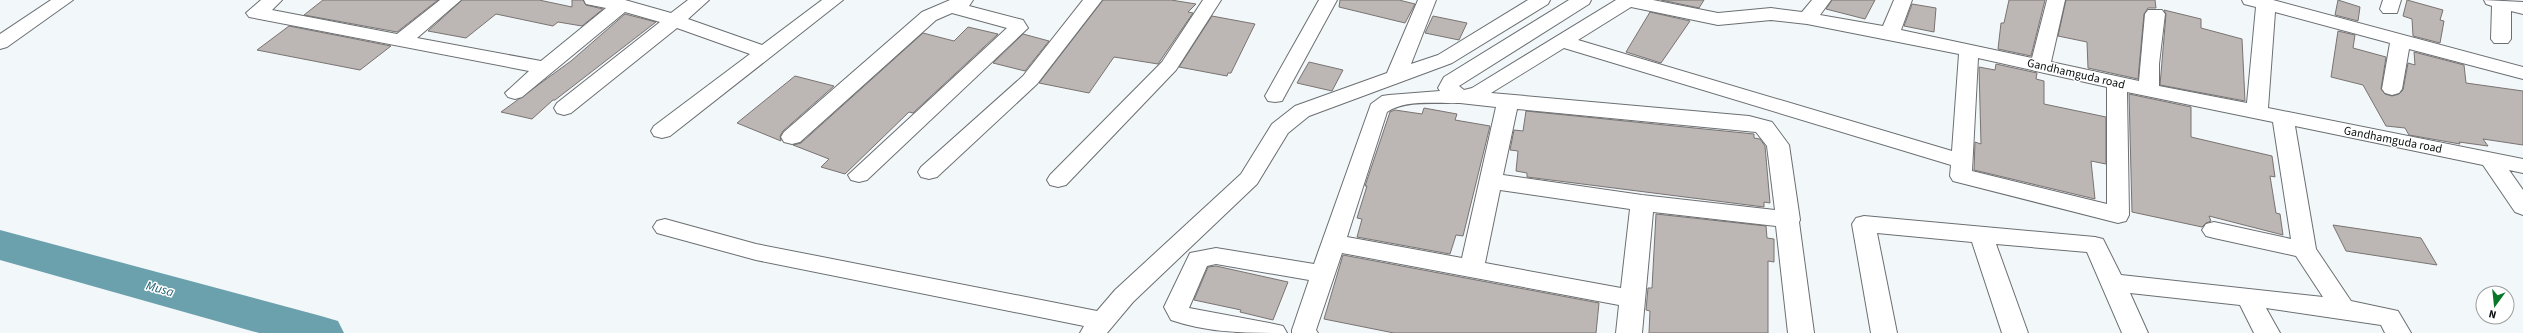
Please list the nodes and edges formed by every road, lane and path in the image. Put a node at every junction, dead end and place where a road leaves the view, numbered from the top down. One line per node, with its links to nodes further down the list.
1 (64, 0): 31 (street)
2 (273, 0): 27 (street)
3 (452, 0): 27 (street)
4 (593, 0): 20 (street)
5 (700, 0): 25 (street)
6 (834, 0): 33 (street)
7 (1092, 0): 53 (street)
8 (1212, 0): 55 (street)
9 (1328, 0): 42 (street)
10 (1541, 0): 37 (street)
11 (1582, 0): 43 (street)
12 (1628, 0): 24 (street, Gandhamguda road); 30 (street)
13 (1822, 0): 24 (street)
14 (1903, 0): 26 (street)
15 (2056, 0): 34 (street)
16 (1424, 1): 37 (street)
17 (2498, 1): 22 (street); 28 (street)
18 (2259, 2): 21 (street); 46 (street)
19 (958, 3): 49 (street); 54 (street)
20 (622, 5): 25 (street); 35 (street)
21 (2289, 5): 29 (street)
22 (2523, 8)
23 (2155, 14): 40 (street)
24 (1807, 18): 26 (street, Gandhamguda road)
25 (677, 20): 33 (street); 45 (street)
26 (1890, 33): 32 (street, Gandhamguda road)
27 (403, 39): 35 (street)
28 (2501, 39)
29 (2401, 40): 36 (street); 39 (street)
30 (1564, 42): 43 (street); 51 (street)
31 (0, 43)
32 (1968, 50): 34 (street, Gandhamguda road); 51 (street)
33 (764, 53): 48 (street)
34 (2040, 65): 38 (street, Gandhamguda road)
35 (546, 68): 41 (street)
36 (2523, 73)
37 (1395, 79): 71 (street)
38 (2117, 84): 40 (street, Gandhamguda road); 51 (street)
39 (2392, 89)
40 (2149, 90): 46 (street, Gandhamguda road)
41 (515, 93)
42 (1275, 96)
43 (1460, 97): 44 (street); 63 (street)
44 (1508, 101): 56 (street); 59 (street)
45 (564, 108)
46 (2258, 112): 47 (street, Gandhamguda road)
47 (2283, 118): 50 (street, Gandhamguda road); 64 (street)
48 (662, 131)
49 (792, 137)
50 (2491, 160): 52 (street, Gandhamguda road); 58 (street)
51 (1962, 161)
52 (2523, 166)
53 (929, 172)
54 (859, 174)
55 (1058, 180)
56 (1492, 181): 57 (street); 65 (street)
57 (1642, 203): 59 (street); 69 (street)
58 (2523, 207)
59 (1789, 220): 75 (street)
60 (665, 227): 71 (street)
61 (2214, 230): 64 (street)
62 (1981, 234): 67 (street); 76 (street); 77 (street)
63 (1334, 243): 65 (street); 66 (street)
64 (2304, 250): 70 (street)
65 (1472, 267): 69 (street)
66 (1322, 274): 72 (street); 73 (street)
67 (2113, 284): 68 (street); 78 (street)
68 (2248, 297): 70 (street); 79 (street)
69 (1633, 299): 74 (street)
70 (2343, 309): 80 (street)
71 (1098, 327)
72 (1274, 333)
73 (1305, 333)
74 (1629, 333)
75 (1801, 333)
76 (1884, 333)
77 (2016, 333)
78 (2135, 333)
79 (2267, 333)
80 (2398, 333)

